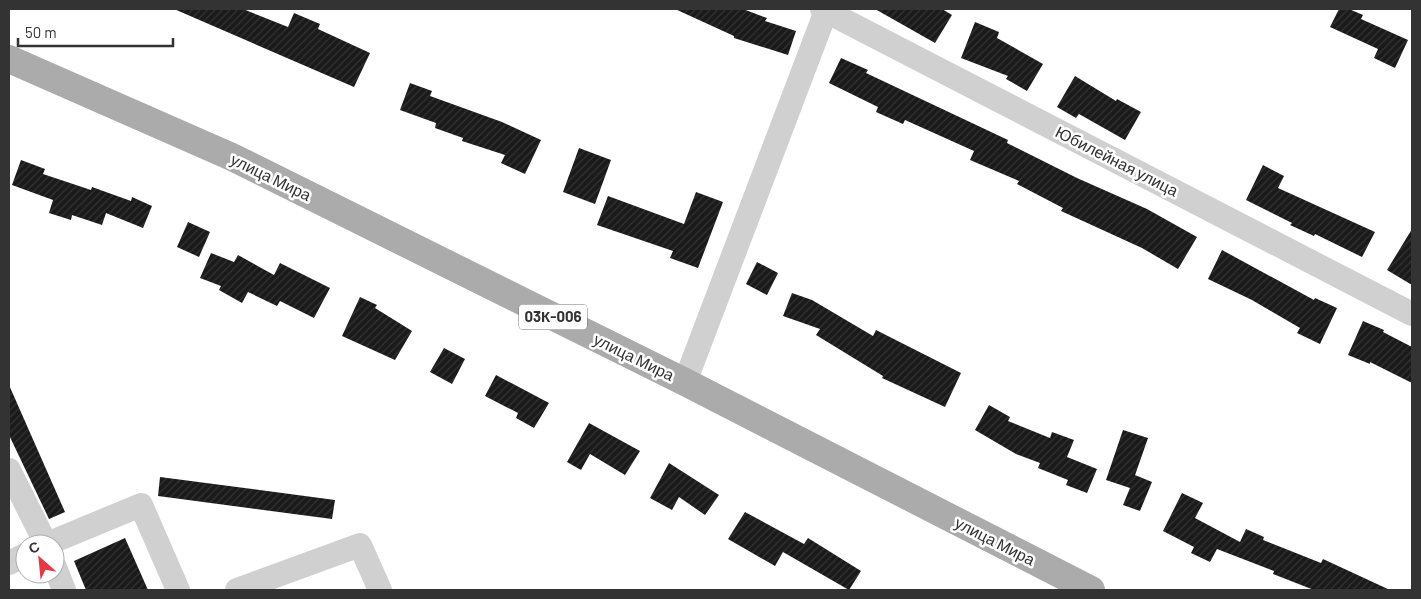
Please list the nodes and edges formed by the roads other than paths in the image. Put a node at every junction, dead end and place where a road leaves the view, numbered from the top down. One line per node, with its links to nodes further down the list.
1 (824, 10): 3 (street, Юбилейная улица); 4 (street)
2 (11, 65): 4 (main road, улица Мира / 03К-006)
3 (1412, 314)
4 (685, 382): 12 (main road, улица Мира / 03К-006)
5 (9, 470): 6 (street)
6 (15, 494): 7 (street)
7 (40, 534)
8 (65, 536): 9 (street)
9 (178, 590)
10 (237, 590): 11 (street)
11 (380, 590)
12 (1090, 590)

